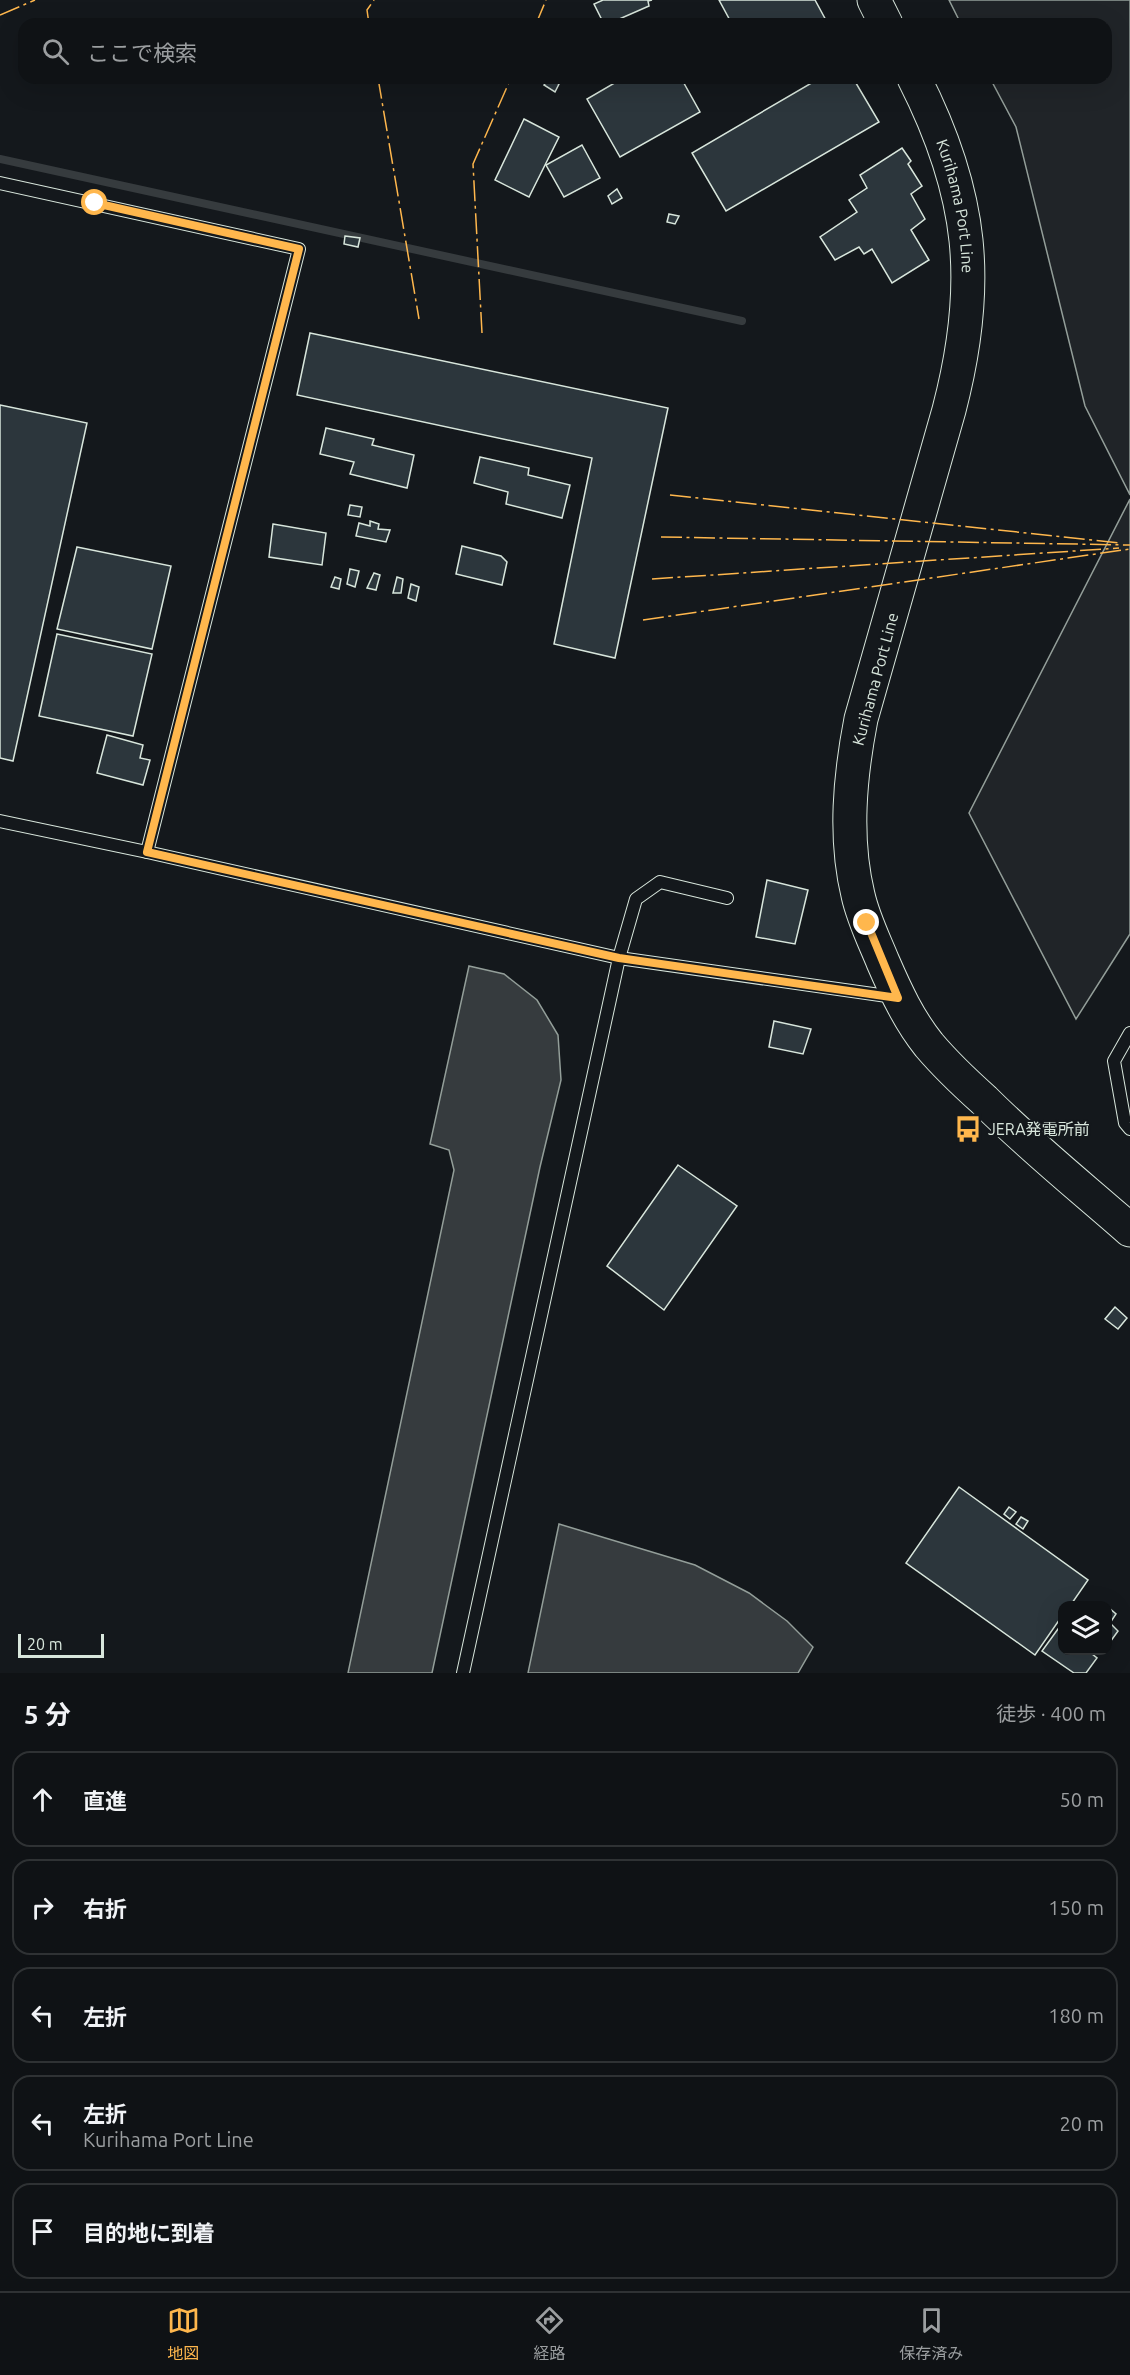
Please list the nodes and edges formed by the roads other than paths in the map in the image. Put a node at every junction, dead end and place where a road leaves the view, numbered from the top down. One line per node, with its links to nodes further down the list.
1 (874, 0): 2 (main road)
2 (883, 18)
3 (917, 84): 9 (main road, Kurihama Port Line)
4 (0, 183): 6 (lane)
5 (0, 822): 6 (lane)
6 (147, 852): 8 (lane)
7 (727, 898): 8 (lane)
8 (619, 958): 9 (lane); 13 (lane)
9 (898, 998): 12 (main road, Kurihama Port Line)
10 (1130, 1033): 11 (lane)
11 (1130, 1129)
12 (1130, 1230)
13 (463, 1673)

